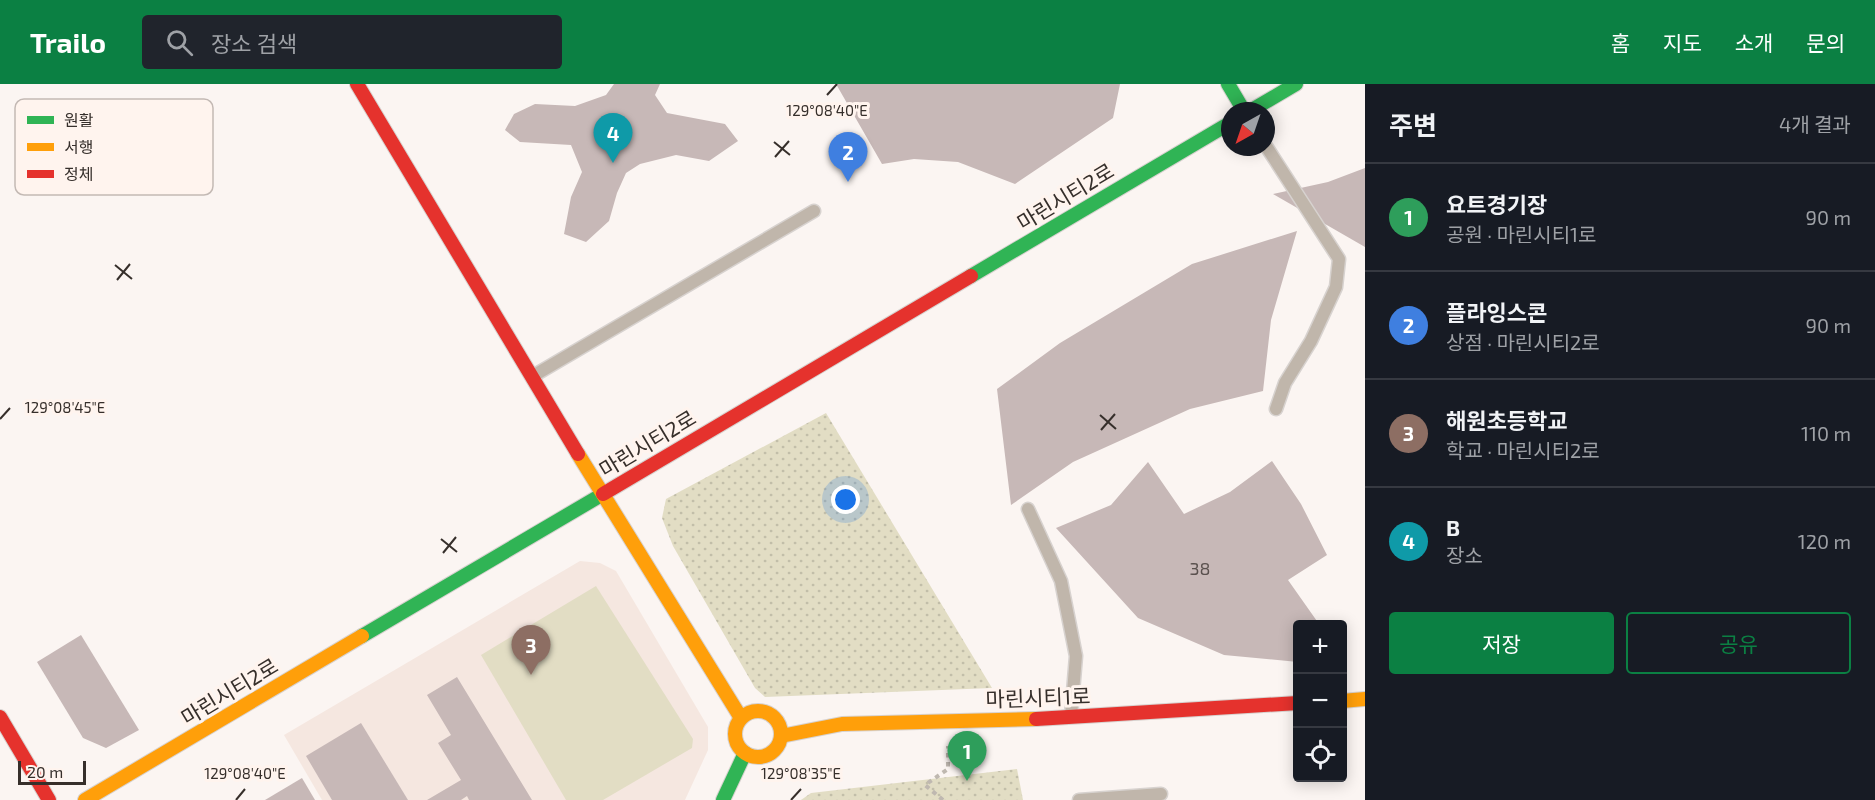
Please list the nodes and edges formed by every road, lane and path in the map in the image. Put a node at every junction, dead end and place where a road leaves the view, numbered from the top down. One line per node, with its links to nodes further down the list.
1 (357, 84): 9 (main road)
2 (1228, 84): 4 (main road)
3 (1296, 84): 5 (main road)
4 (1239, 102)
5 (1265, 102)
6 (1221, 128): 11 (main road, 마린시티2로)
7 (1272, 156): 10 (lane)
8 (814, 211): 9 (lane)
9 (532, 377): 11 (main road)
10 (1276, 408)
11 (602, 494): 17 (main road); 24 (main road, 마린시티2로)
12 (1028, 509): 18 (lane)
13 (1365, 699): 14 (main road)
14 (1347, 700)
15 (1293, 703): 18 (main road, 마린시티1로)
16 (0, 717): 23 (main road)
17 (741, 718): 20 (main road); 21 (main road)
18 (1071, 718): 19 (main road, 마린시티1로)
19 (948, 721): 20 (main road, 마린시티1로); 26 (path)
20 (781, 736): 21 (main road)
21 (745, 753): 25 (main road)
22 (1161, 794): 27 (lane)
23 (49, 800)
24 (85, 800)
25 (723, 800)
26 (943, 800)
27 (1079, 800)

